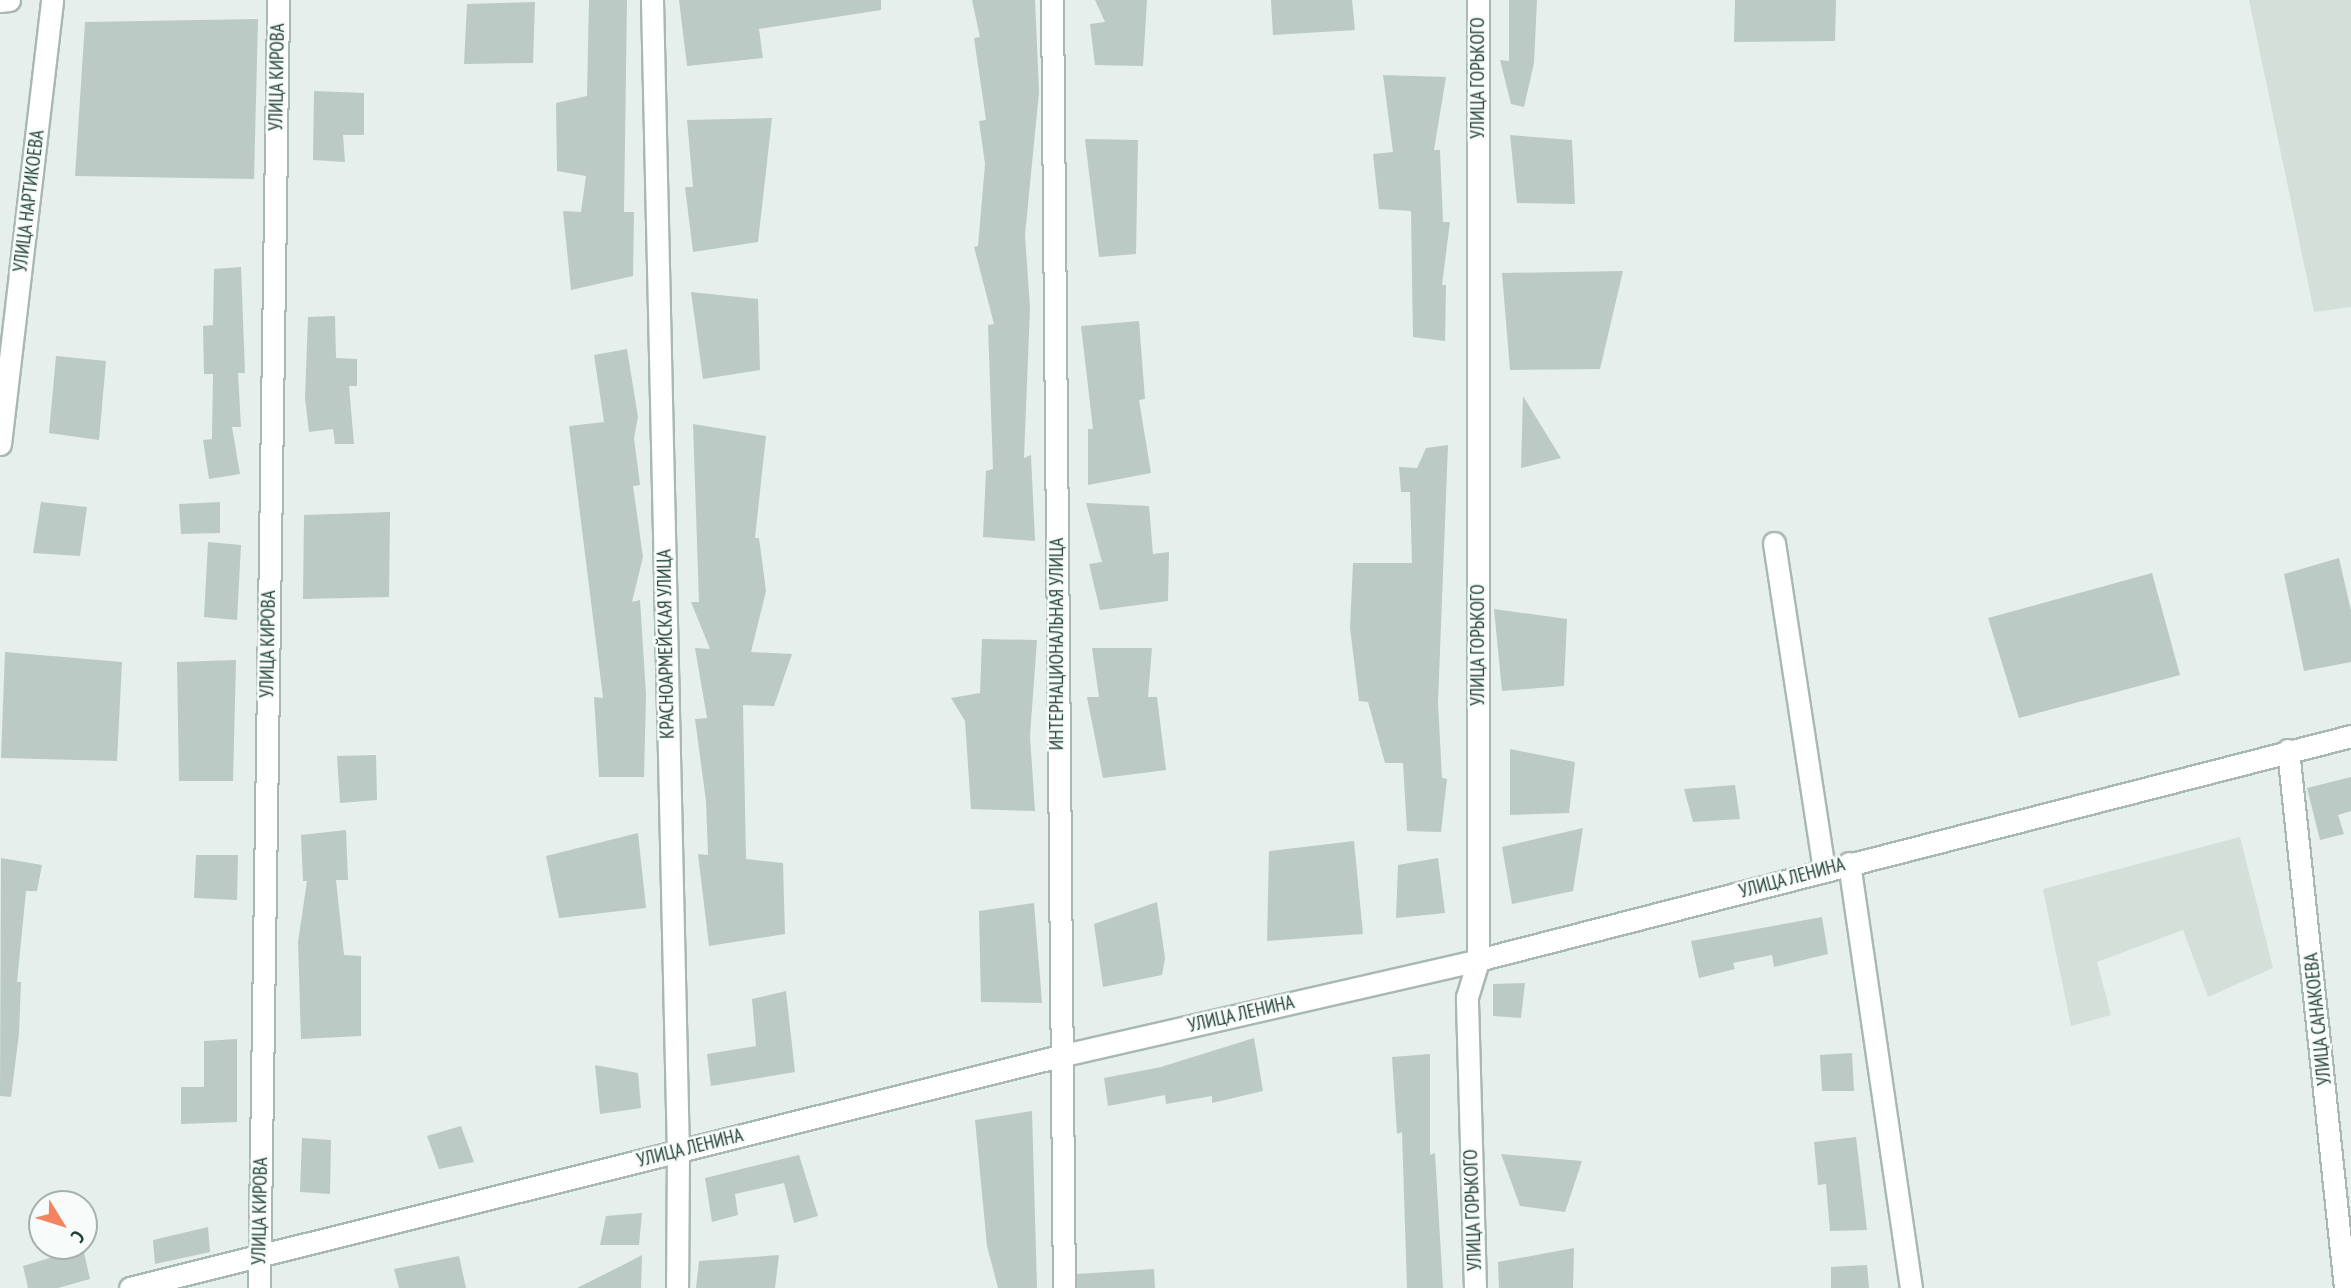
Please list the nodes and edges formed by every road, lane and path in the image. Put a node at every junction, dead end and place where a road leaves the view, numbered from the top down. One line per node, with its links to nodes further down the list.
1 (9, 0): 7 (street)
2 (52, 0): 8 (street, УЛИЦА НАРТИКОЕВА)
3 (278, 0): 17 (street, УЛИЦА КИРОВА)
4 (652, 0): 16 (street, КРАСНОАРМЕЙСКАЯ УЛИЦА)
5 (1052, 0): 15 (street, ИНТЕРНАЦИОНАЛЬНАЯ УЛИЦА)
6 (1478, 0): 14 (street, УЛИЦА ГОРЬКОГО)
7 (0, 1)
8 (0, 444)
9 (1774, 543): 13 (street)
10 (2351, 736): 11 (street, УЛИЦА ЛЕНИНА)
11 (2288, 750): 12 (street, УЛИЦА ЛЕНИНА); 24 (street, УЛИЦА САНАКОЕВА)
12 (1849, 863): 13 (street, УЛИЦА ЛЕНИНА); 23 (street)
13 (1824, 870): 14 (street, УЛИЦА ЛЕНИНА)
14 (1478, 960): 15 (street, УЛИЦА ЛЕНИНА); 22 (street, УЛИЦА ГОРЬКОГО)
15 (1060, 1056): 16 (street, УЛИЦА ЛЕНИНА); 21 (street, ИНТЕРНАЦИОНАЛЬНАЯ УЛИЦА)
16 (678, 1151): 17 (street, УЛИЦА ЛЕНИНА); 20 (street, КРАСНОАРМЕЙСКАЯ УЛИЦА)
17 (259, 1257): 18 (street, УЛИЦА ЛЕНИНА); 19 (street, УЛИЦА КИРОВА)
18 (130, 1288)
19 (259, 1288)
20 (677, 1288)
21 (1064, 1288)
22 (1475, 1288)
23 (1911, 1288)
24 (2345, 1288)

